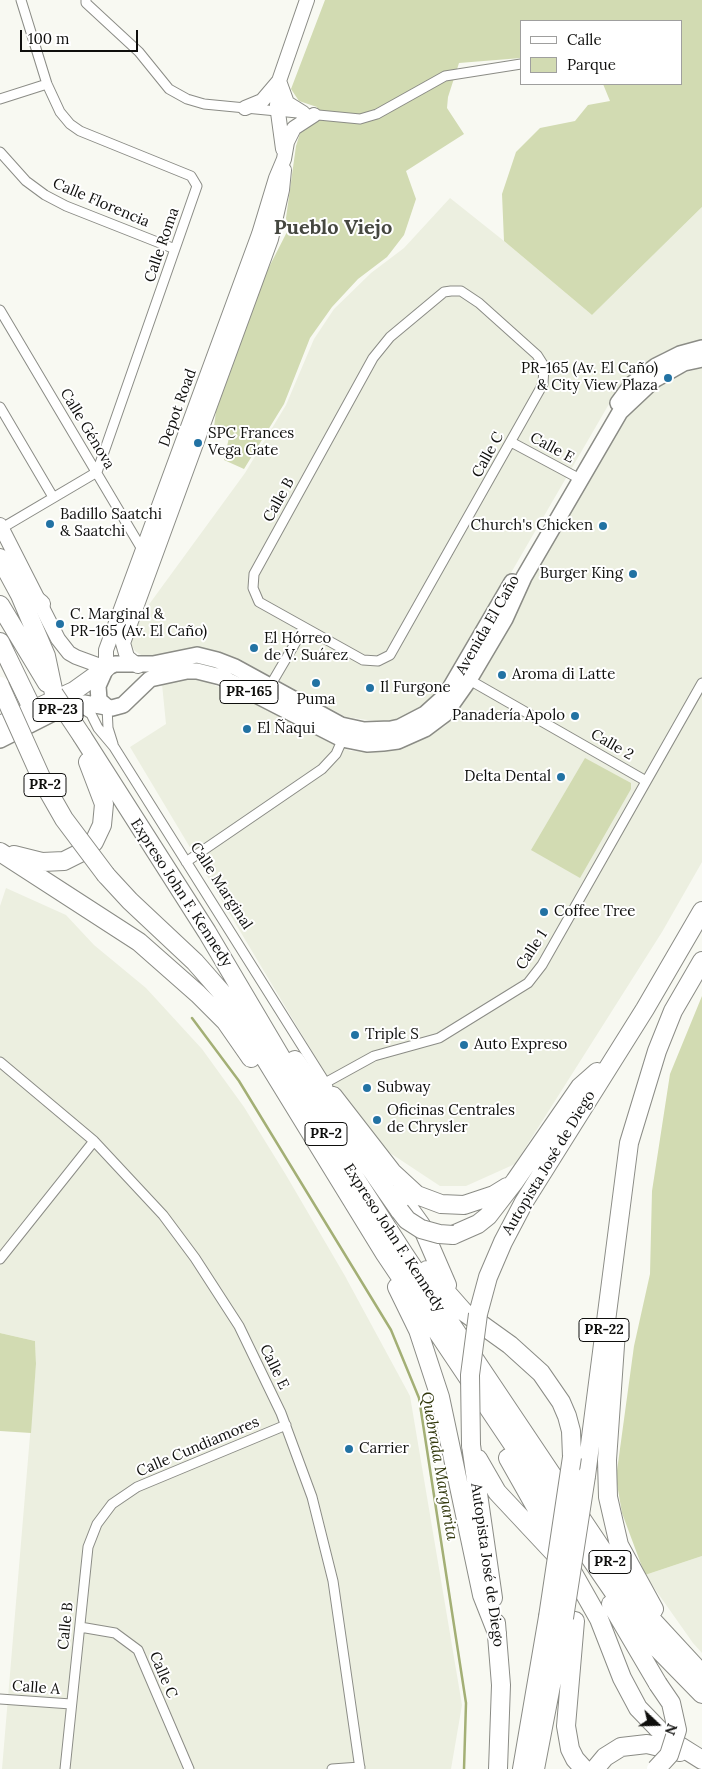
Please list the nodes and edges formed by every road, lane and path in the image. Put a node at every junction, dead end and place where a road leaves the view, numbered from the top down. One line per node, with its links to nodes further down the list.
1 (21, 0): 6 (street, Calle Roma)
2 (86, 0): 8 (street)
3 (307, 0): 5 (street)
4 (520, 64): 10 (street)
5 (279, 81): 8 (street); 9 (street, Depot Road); 10 (street)
6 (47, 84): 7 (street); 13 (street, Calle Roma)
7 (0, 99)
8 (245, 108): 9 (street)
9 (278, 111): 10 (street); 12 (street, Depot Road)
10 (309, 114): 12 (street)
11 (0, 152): 13 (street, Calle Florencia)
12 (284, 160): 25 (street, Depot Road)
13 (175, 249): 20 (street, Calle Roma)
14 (451, 291): 19 (street, Calle C); 29 (street, Calle B)
15 (0, 310): 20 (street, Calle Génova)
16 (702, 348): 21 (main road, Avenida El Caño / PR-165)
17 (702, 359): 21 (main road, Avenida El Caño / PR-165)
18 (0, 407): 22 (street)
19 (511, 442): 21 (street, Calle E); 31 (street, Calle C)
20 (97, 472): 22 (street); 25 (street, Calle Génova)
21 (577, 477): 34 (main road, Avenida El Caño / PR-165)
22 (53, 497): 23 (street)
23 (1, 526): 27 (street)
24 (0, 551): 27 (highway)
25 (148, 555): 32 (street, Depot Road); 33 (street, Depot Road)
26 (0, 558): 38 (highway)
27 (41, 604): 33 (street)
28 (0, 606): 38 (highway, Expreso John F. Kennedy / PR-2)
29 (304, 628): 31 (street, Calle B); 37 (street)
30 (0, 642): 41 (highway)
31 (383, 658)
32 (138, 666): 33 (main road, Avenida El Caño / PR-165); 37 (main road, Avenida El Caño / PR-165)
33 (106, 668): 40 (main road); 41 (highway)
34 (464, 678): 43 (main road, Avenida El Caño / PR-165); 46 (street, Calle 2)
35 (702, 683): 46 (street, Calle 1)
36 (0, 686): 58 (highway, Expreso John F. Kennedy / PR-2, bridge)
37 (270, 686): 43 (main road, Avenida El Caño / PR-165)
38 (54, 694): 44 (highway, Expreso John F. Kennedy / PR-2, bridge)
39 (71, 704): 40 (main road, PR-23); 42 (main road, PR-23); 45 (street, Calle Marginal)
40 (107, 707): 43 (main road, Avenida El Caño / PR-165); 45 (street)
41 (33, 710): 42 (highway)
42 (3, 733)
43 (345, 733): 49 (street)
44 (82, 736): 47 (highway); 54 (highway, Expreso John F. Kennedy / PR-2)
45 (114, 747): 49 (street, Calle Marginal)
46 (646, 781): 57 (street, Calle 1)
47 (0, 848)
48 (0, 852): 52 (highway)
49 (186, 862): 57 (street, Calle Marginal)
50 (0, 864): 52 (highway)
51 (702, 911): 55 (highway, Autopista José de Diego)
52 (108, 921): 58 (highway)
53 (702, 961): 61 (highway, PR-22)
54 (258, 1016): 60 (highway, bridge); 64 (highway); 74 (highway, Expreso John F. Kennedy / PR-2)
55 (614, 1057): 60 (highway); 67 (highway, Autopista José de Diego, bridge)
56 (0, 1062): 59 (street, Calle E)
57 (329, 1089): 60 (highway); 64 (highway)
58 (298, 1114): 62 (highway, Expreso John F. Kennedy / PR-2)
59 (94, 1141): 63 (street); 66 (street, Calle E)
60 (515, 1181)
61 (622, 1183): 71 (highway, PR-22, bridge); 74 (highway)
62 (385, 1254): 65 (highway, Expreso John F. Kennedy / PR-2); 73 (highway)
63 (0, 1260)
64 (452, 1300): 71 (highway, bridge)
65 (494, 1418): 69 (highway); 70 (highway, Expreso John F. Kennedy / PR-2)
66 (286, 1425): 68 (street, Calle Cundiamores); 81 (street, Calle E)
67 (471, 1445): 69 (highway); 73 (highway, Autopista José de Diego)
68 (122, 1497): 72 (street, Calle B)
69 (575, 1575): 80 (highway)
70 (606, 1582): 76 (highway, Expreso John F. Kennedy / PR-2); 91 (highway, bridge)
71 (563, 1619): 86 (highway); 87 (highway, PR-22); 88 (highway)
72 (80, 1627): 78 (street, Calle B); 83 (street, Calle C)
73 (497, 1633): 85 (highway, Autopista José de Diego)
74 (674, 1647): 75 (highway, Expreso John F. Kennedy / PR-2)
75 (702, 1674)
76 (702, 1694)
77 (0, 1699): 78 (street, Calle A)
78 (71, 1704): 82 (street, Calle B)
79 (635, 1744): 80 (highway); 89 (highway); 90 (highway)
80 (700, 1759)
81 (360, 1768): 84 (street)
82 (65, 1769)
83 (189, 1769)
84 (332, 1769)
85 (498, 1769)
86 (522, 1769)
87 (536, 1769)
88 (584, 1769)
89 (595, 1769)
90 (603, 1769)
91 (656, 1769)

